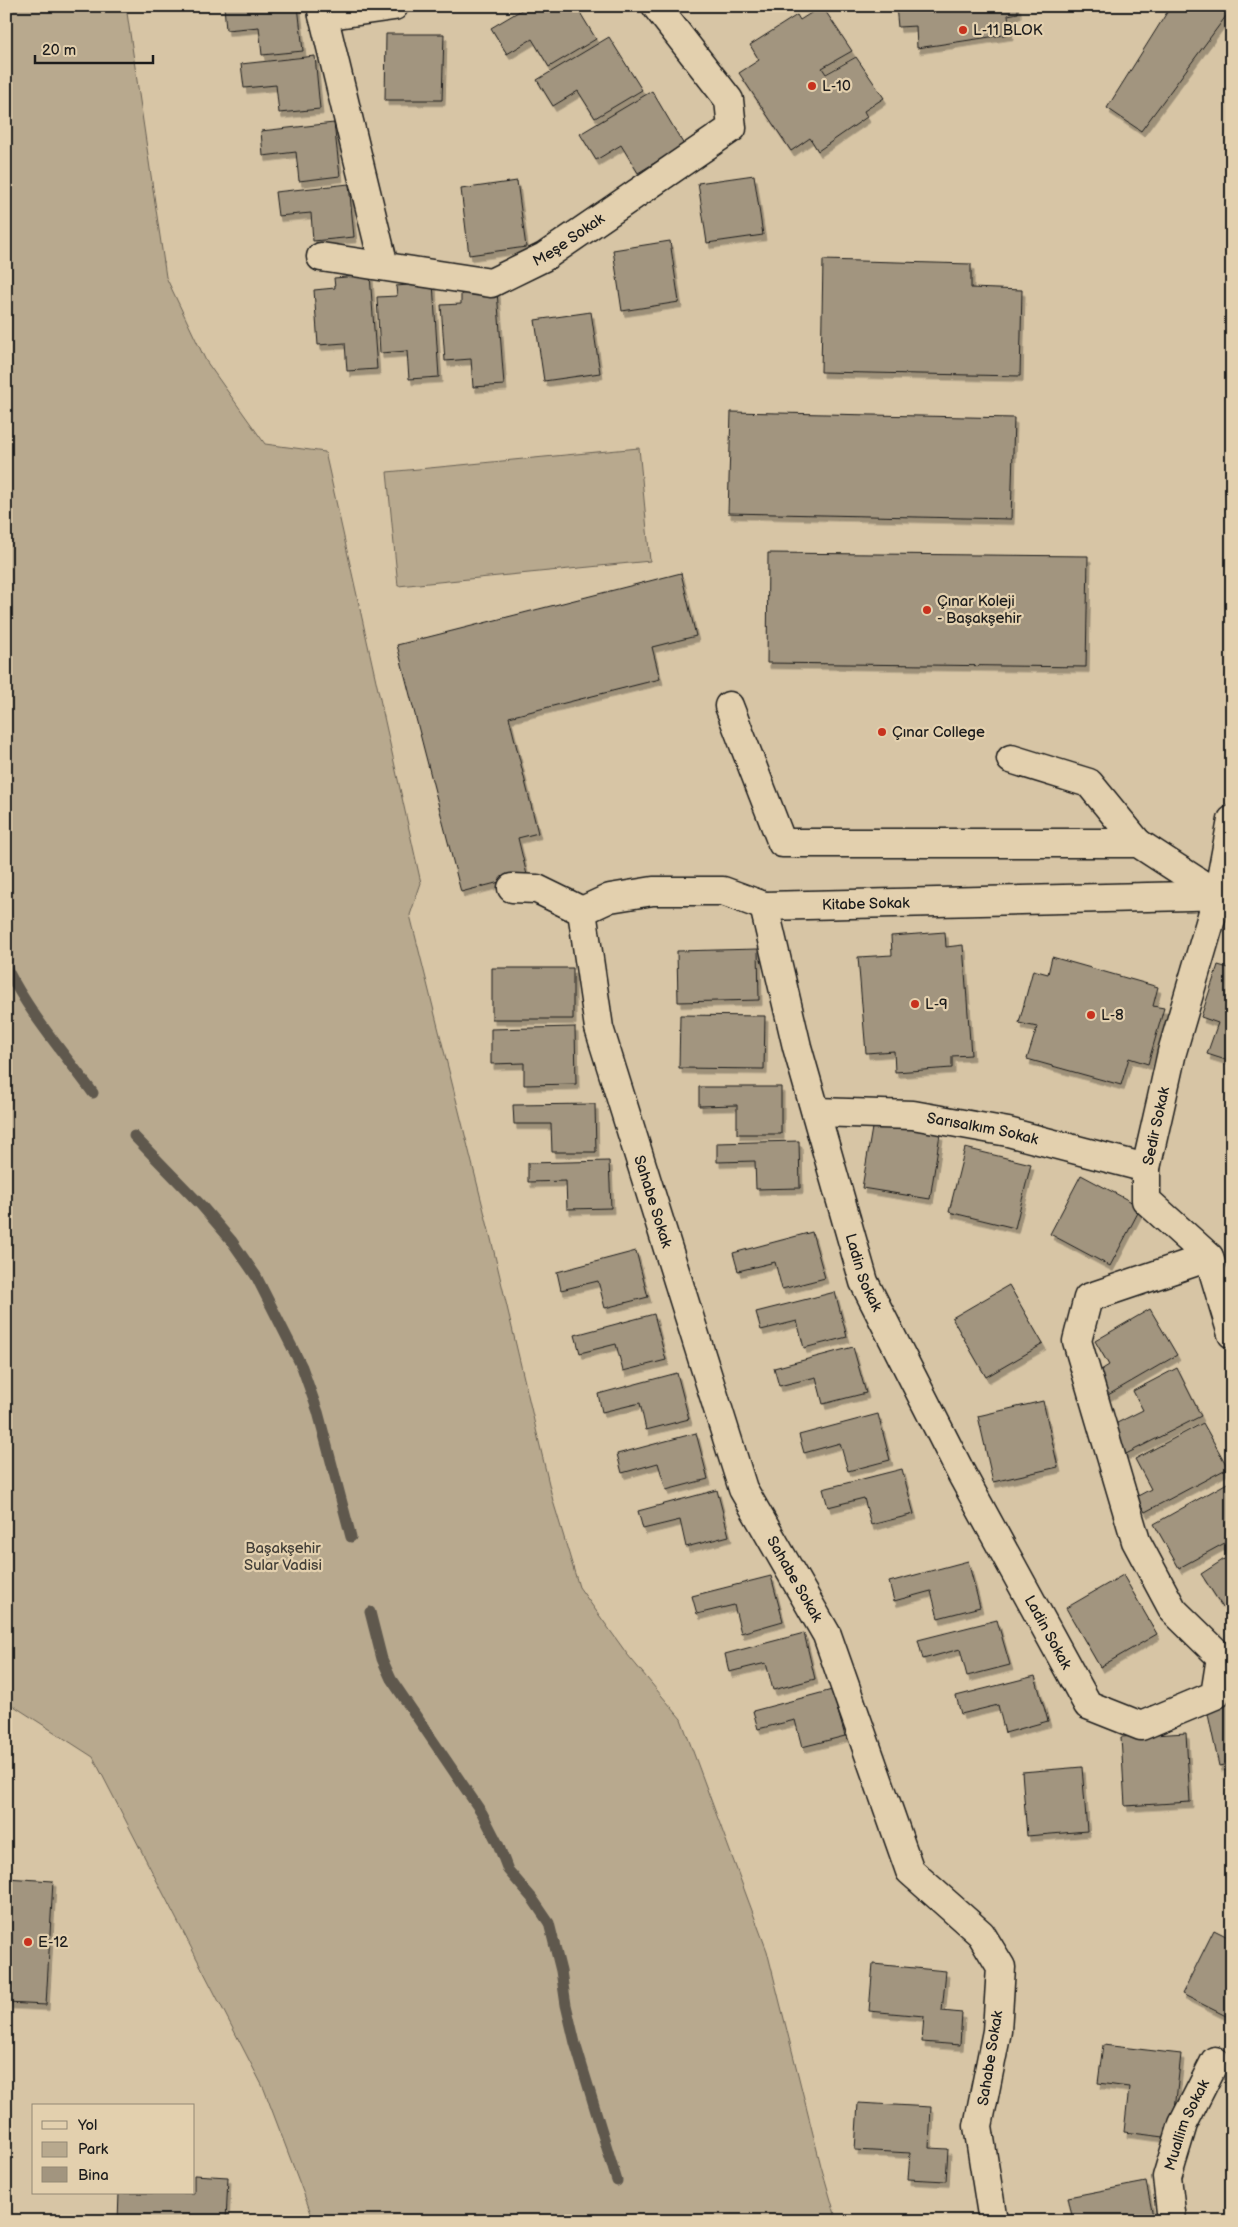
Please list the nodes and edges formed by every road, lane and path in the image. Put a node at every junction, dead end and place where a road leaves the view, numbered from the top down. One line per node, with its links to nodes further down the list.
1 (394, 6): 3 (lane)
2 (656, 6): 5 (lane, Meşe Sokak)
3 (322, 11): 5 (lane)
4 (321, 257): 5 (lane, Meşe Sokak)
5 (384, 266)
6 (729, 706): 9 (lane)
7 (1011, 759): 9 (lane)
8 (1232, 820): 11 (lane, Sedir Sokak)
9 (1138, 843): 11 (lane)
10 (512, 888): 13 (lane)
11 (1225, 895): 12 (lane, Kitabe Sokak); 15 (lane, Sedir Sokak)
12 (764, 906): 13 (lane, Kitabe Sokak); 14 (lane, Ladin Sokak)
13 (582, 912): 19 (lane, Sahabe Sokak)
14 (816, 1112): 15 (lane, Sarısalkım Sokak); 16 (lane, Ladin Sokak)
15 (1146, 1168): 16 (lane, Sedir Sokak)
16 (1209, 1257): 17 (lane)
17 (1232, 1334)
18 (1215, 2061): 20 (lane, Muallim Sokak)
19 (993, 2221)
20 (1172, 2221)

